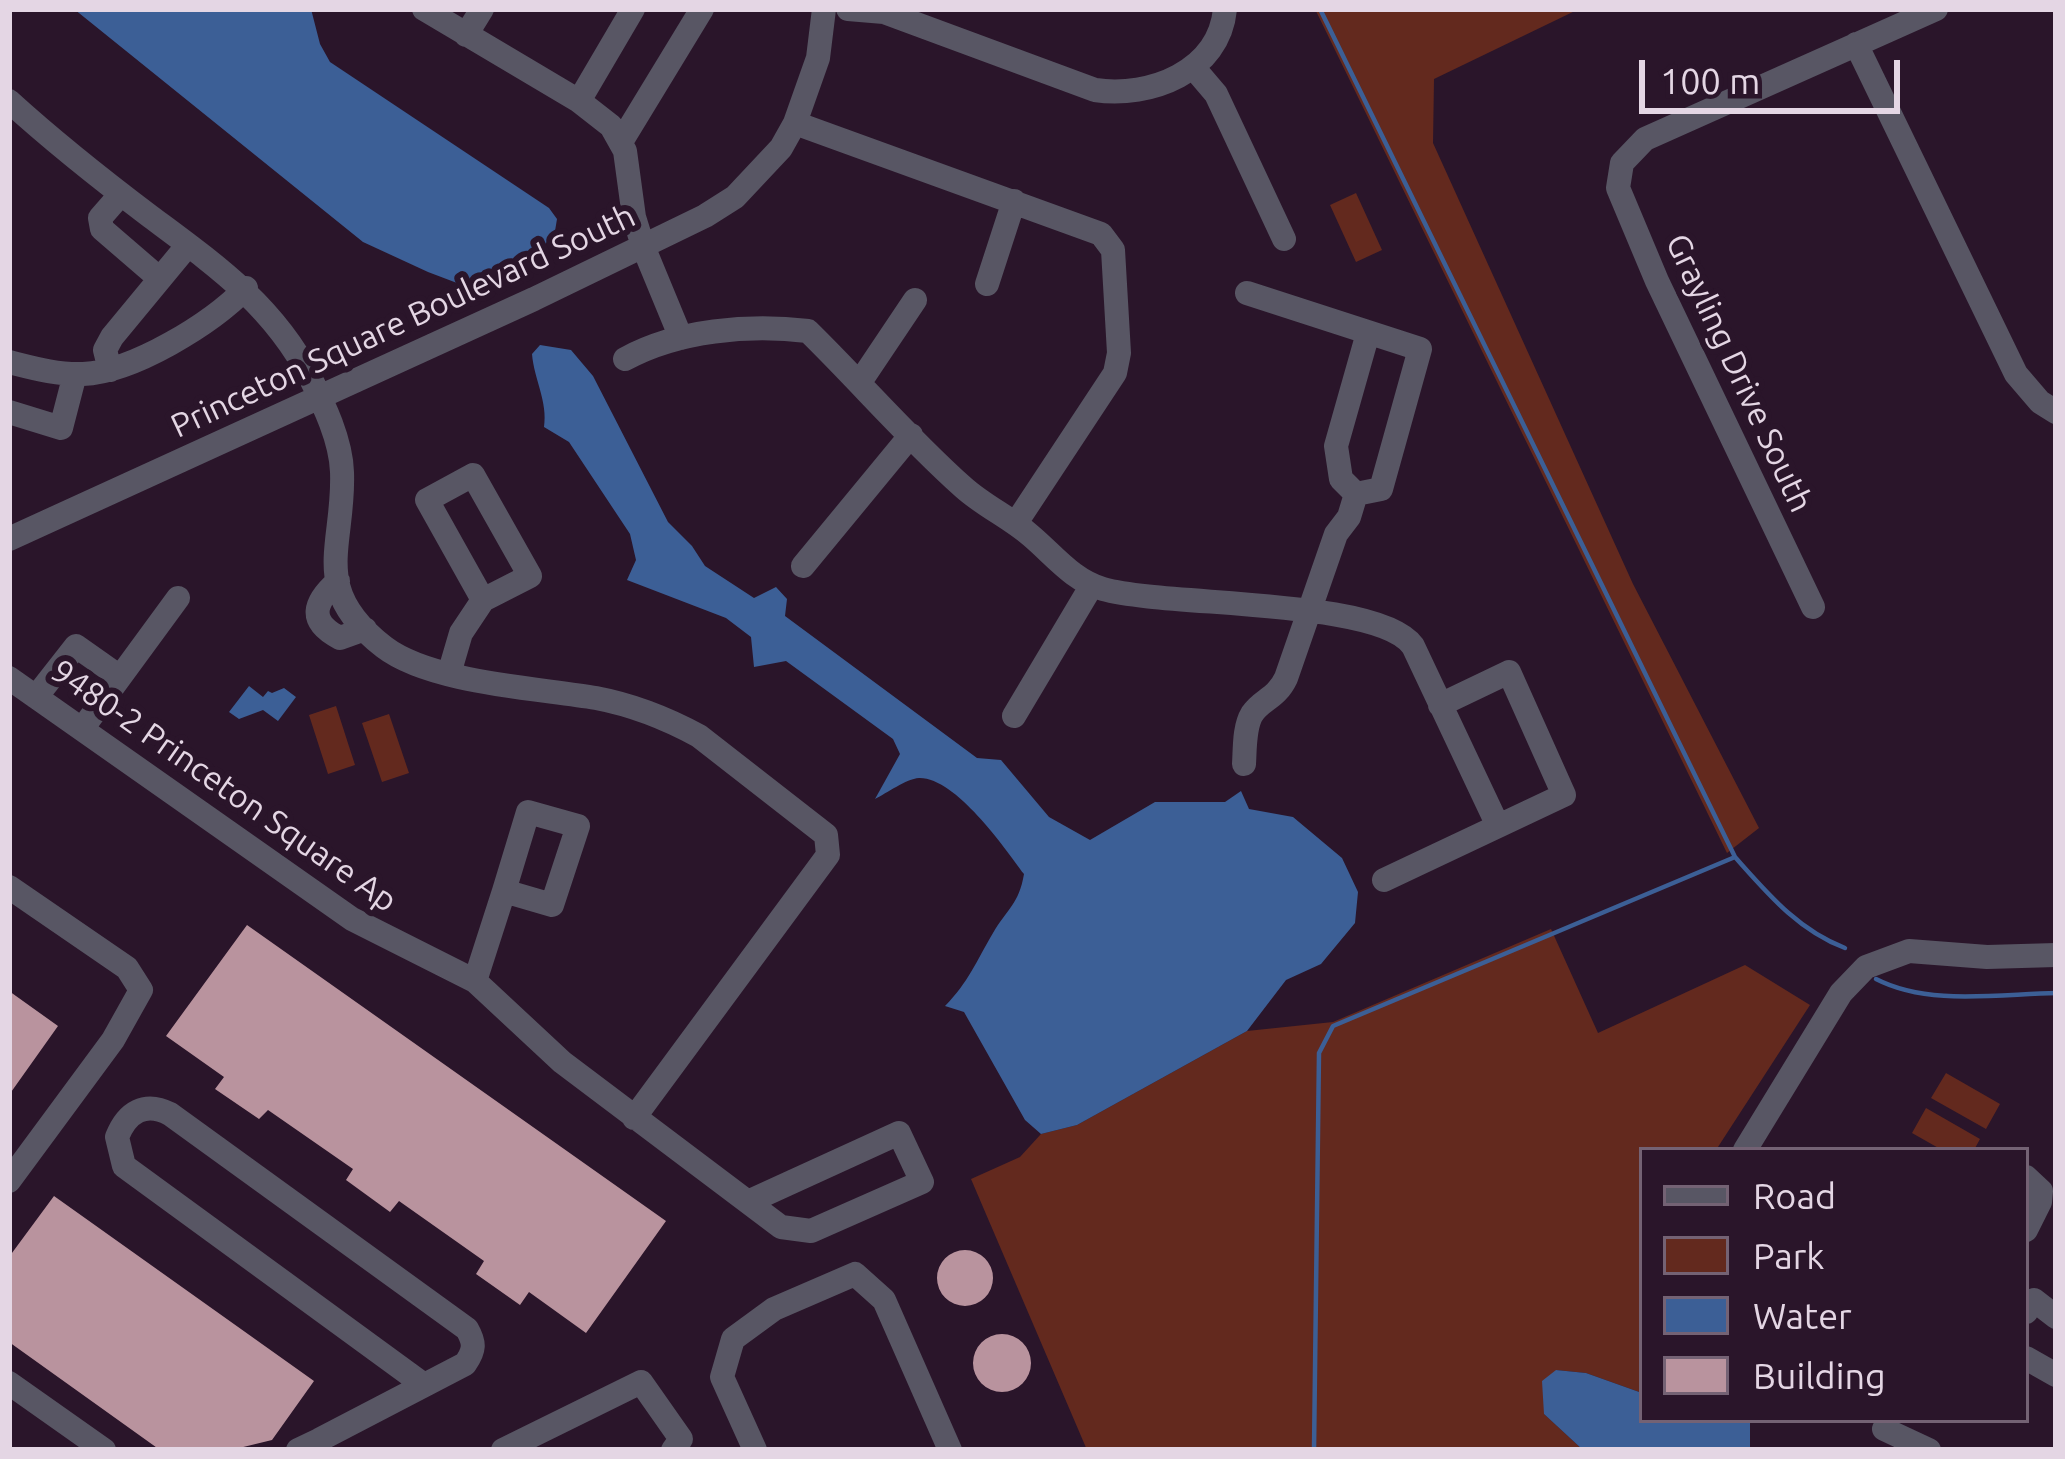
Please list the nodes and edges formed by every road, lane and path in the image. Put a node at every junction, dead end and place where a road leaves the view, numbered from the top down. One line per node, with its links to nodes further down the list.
1 (424, 9): 10 (street)
2 (482, 9): 10 (street)
3 (633, 9): 14 (street)
4 (702, 9): 16 (street)
5 (824, 9): 15 (street, Princeton Square Boulevard South)
6 (848, 9): 9 (street)
7 (1225, 9): 12 (street)
8 (1936, 9): 11 (street)
9 (884, 11): 12 (street)
10 (466, 35): 14 (street)
11 (1856, 44): 36 (street); 45 (street, Grayling Drive South)
12 (1193, 67): 19 (street)
13 (9, 101): 17 (street)
14 (579, 101): 16 (street)
15 (795, 122): 18 (street); 21 (street, Princeton Square Boulevard South)
16 (621, 142): 21 (street)
17 (121, 194): 20 (street); 22 (street)
18 (1014, 202): 23 (street); 39 (street)
19 (1284, 239)
20 (188, 244): 22 (street); 24 (street)
21 (643, 246): 28 (street); 34 (street, Princeton Square Boulevard South)
22 (160, 279): 31 (street)
23 (987, 284)
24 (245, 288): 31 (street); 34 (street)
25 (1247, 292): 27 (street)
26 (915, 300): 33 (street)
27 (1368, 333): 38 (street); 38 (street)
28 (681, 338): 29 (street); 33 (street)
29 (626, 359)
30 (9, 362): 32 (street)
31 (110, 370): 32 (street)
32 (75, 374): 35 (street)
33 (860, 382): 37 (street)
34 (319, 397): 40 (street, Princeton Square Boulevard South); 47 (street)
35 (9, 412)
36 (2056, 412)
37 (911, 435): 39 (street); 41 (street)
38 (1356, 494): 46 (street)
39 (1016, 524): 42 (street)
40 (9, 539)
41 (802, 566)
42 (1092, 585): 46 (street); 52 (street)
43 (178, 598): 48 (street)
44 (483, 600): 44 (street); 47 (street)
45 (1813, 608)
46 (1307, 612): 51 (street); 54 (street)
47 (449, 674): 61 (street)
48 (120, 676): 50 (street); 53 (street)
49 (9, 677): 50 (street, 9480-2 Princeton Square Ap)
50 (36, 697): 53 (street, 9480-2 Princeton Square Ap)
51 (1441, 705): 55 (street); 55 (street)
52 (1014, 716)
53 (82, 729): 60 (street, 9480-2 Princeton Square Ap)
54 (1244, 764)
55 (1498, 826): 56 (street)
56 (1384, 880)
57 (9, 887): 64 (street)
58 (504, 891): 60 (street)
59 (2056, 956): 62 (street)
60 (475, 981): 61 (street, 9480-2 Princeton Square Ap)
61 (634, 1118): 65 (street, 9480-2 Princeton Square Ap)
62 (1747, 1147)
63 (2029, 1180): 66 (street)
64 (9, 1181)
65 (748, 1202): 65 (street, 9480-2 Princeton Square Ap)
66 (2029, 1224)
67 (2029, 1308): 68 (street)
68 (2056, 1317)
69 (2029, 1360): 70 (street)
70 (2056, 1375)
71 (9, 1383): 74 (street)
72 (424, 1385): 72 (street); 75 (street)
73 (1884, 1429): 80 (street)
74 (104, 1450)
75 (298, 1450)
76 (503, 1450): 77 (street)
77 (673, 1450)
78 (755, 1450): 79 (street)
79 (950, 1450)
80 (1929, 1450)

